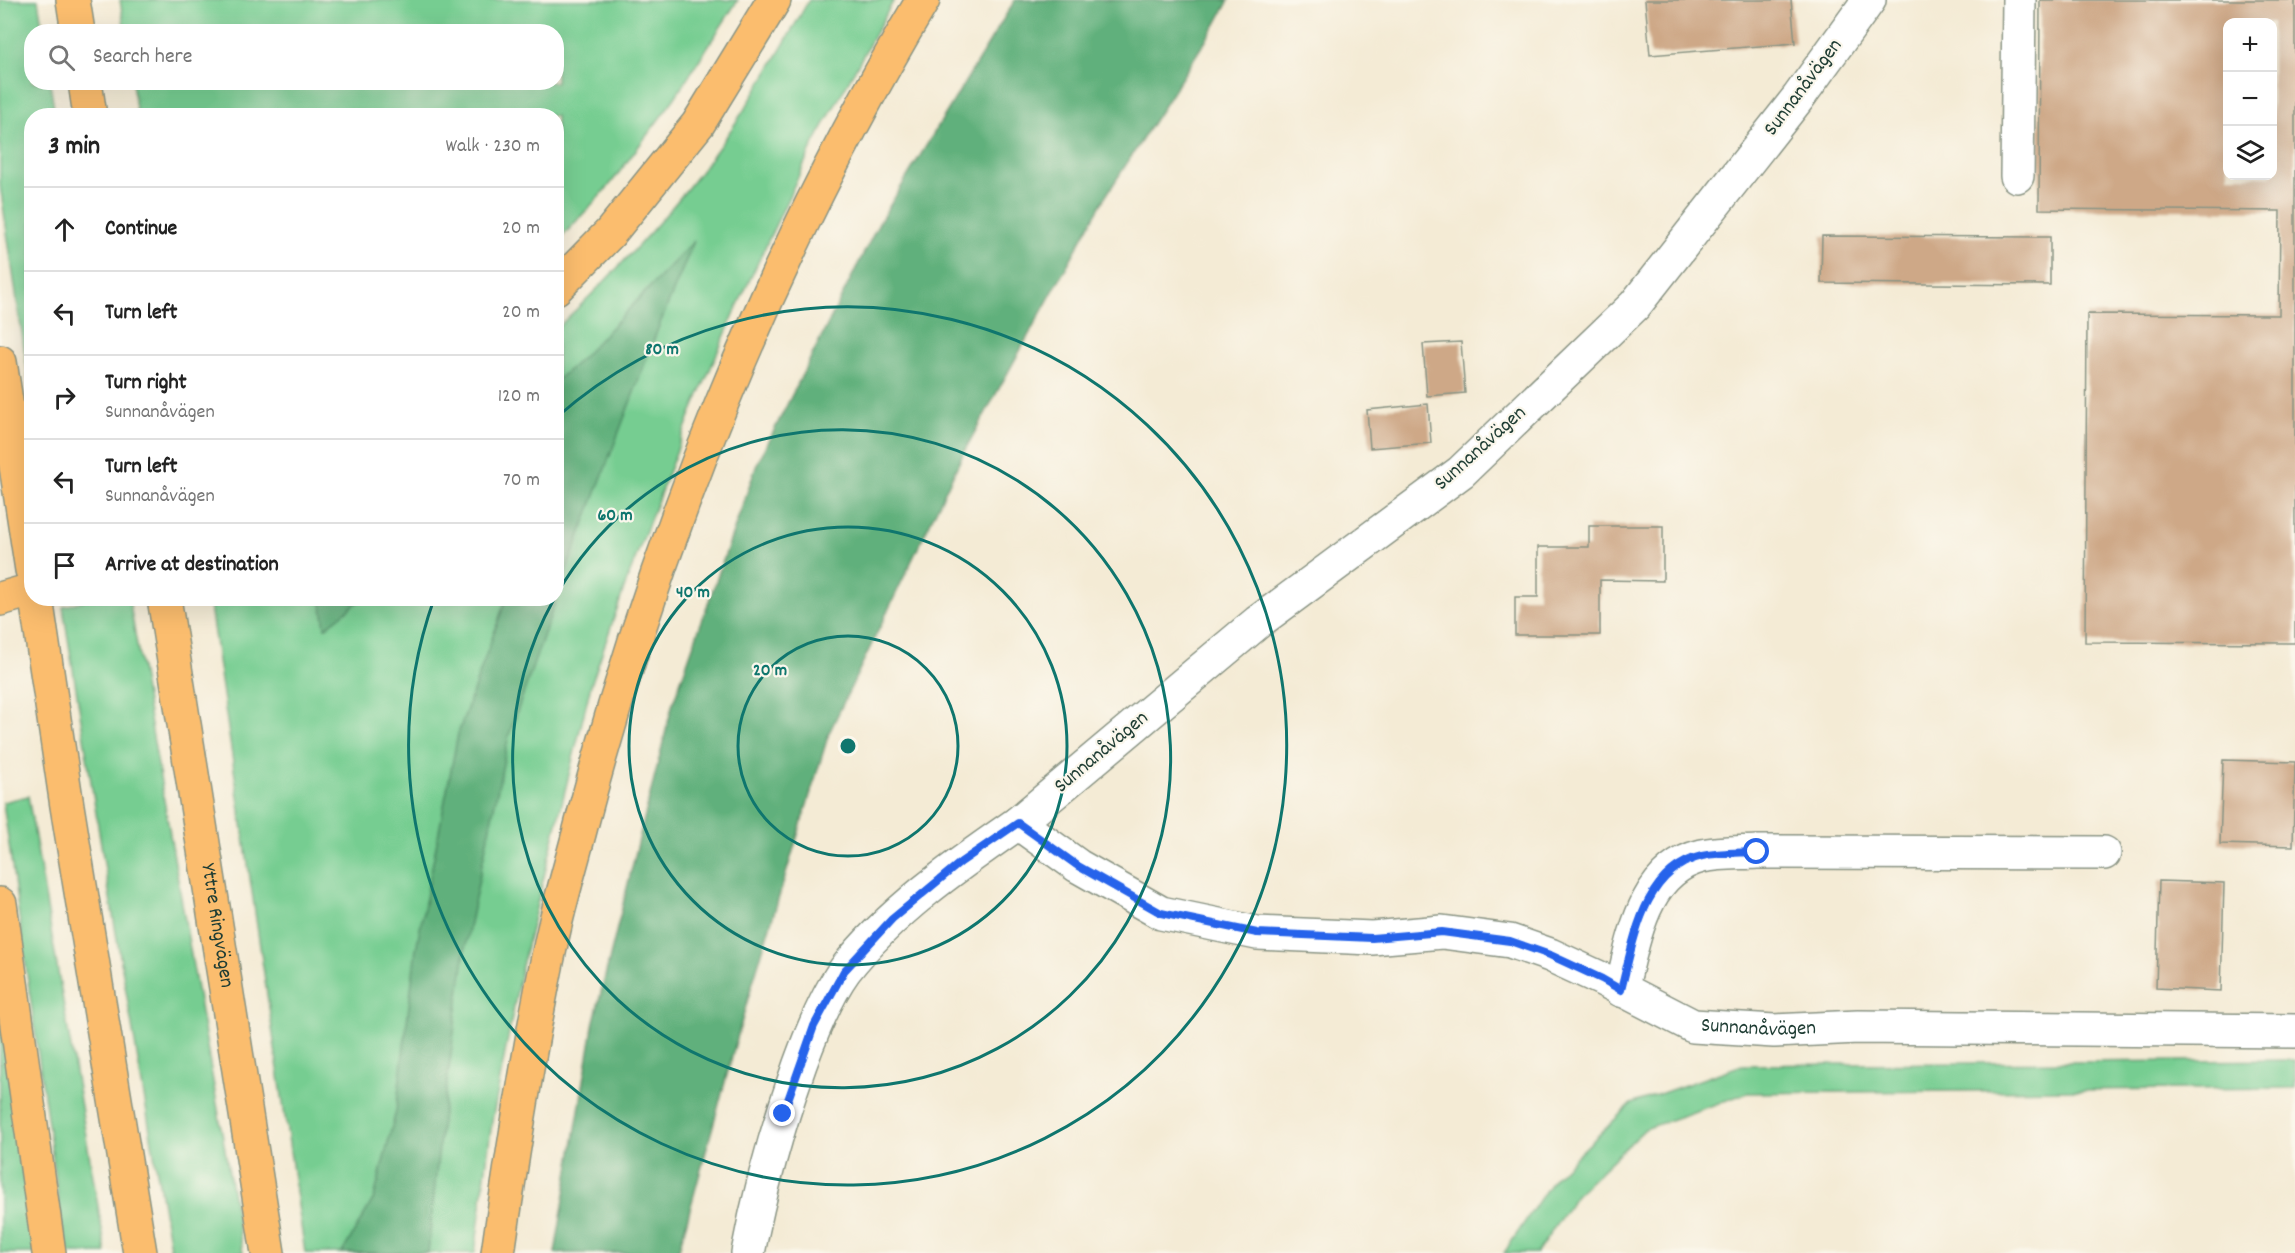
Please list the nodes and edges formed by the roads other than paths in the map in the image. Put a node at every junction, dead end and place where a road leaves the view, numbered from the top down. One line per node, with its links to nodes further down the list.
1 (73, 0): 6 (highway)
2 (774, 0): 10 (highway)
3 (923, 0): 25 (highway)
4 (1869, 0): 17 (street, Sunnanåvägen)
5 (2019, 0): 9 (street)
6 (77, 24)
7 (87, 90): 8 (highway)
8 (89, 108)
9 (2017, 176)
10 (564, 280)
11 (0, 362): 12 (highway)
12 (24, 518)
13 (24, 592): 14 (highway)
14 (0, 599)
15 (37, 606): 23 (highway)
16 (165, 606): 24 (highway, Yttre Ringvägen)
17 (1018, 823): 20 (street, Sunnanåvägen); 26 (street, Sunnanåvägen)
18 (2104, 853): 20 (street)
19 (0, 904): 22 (highway)
20 (1621, 990): 21 (street, Sunnanåvägen)
21 (2295, 1031)
22 (49, 1253)
23 (140, 1253)
24 (268, 1253)
25 (498, 1253)
26 (748, 1253)

